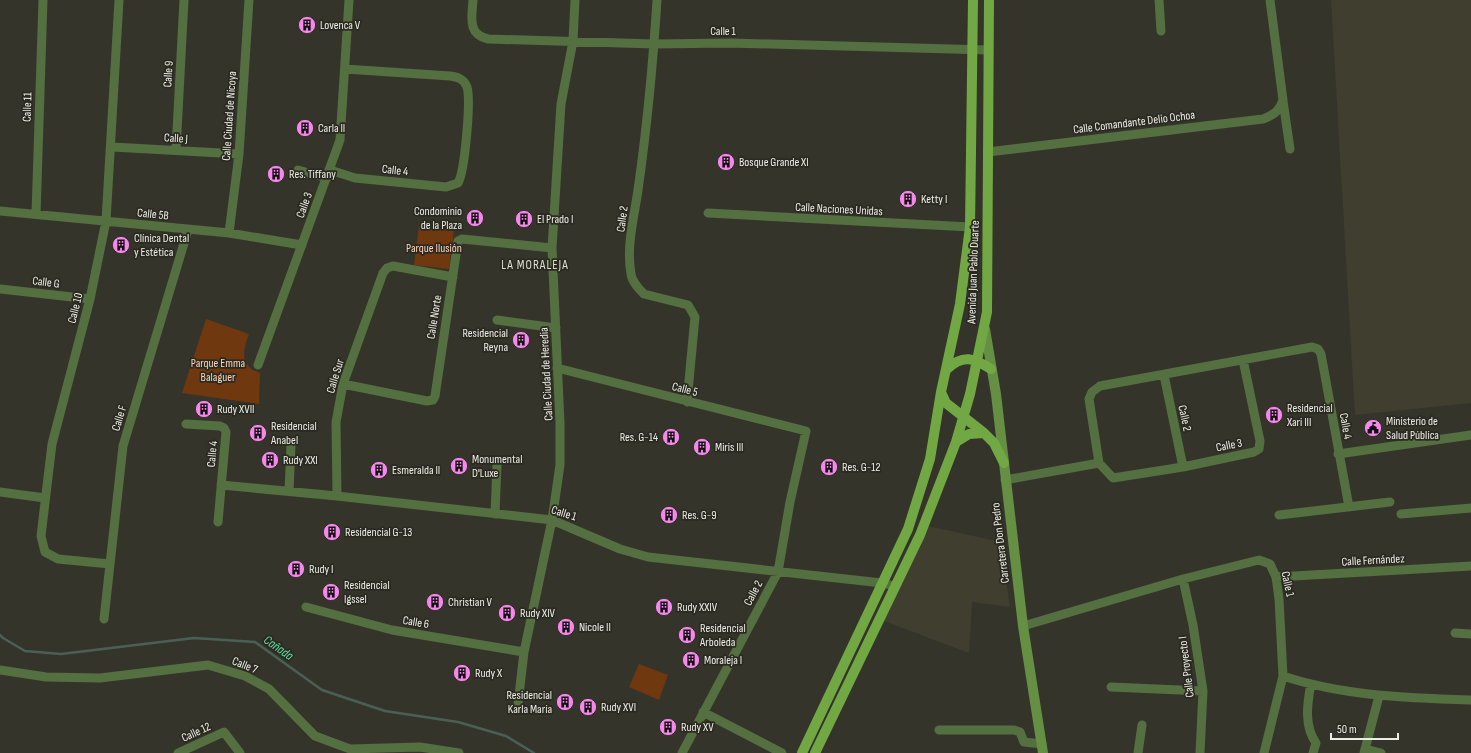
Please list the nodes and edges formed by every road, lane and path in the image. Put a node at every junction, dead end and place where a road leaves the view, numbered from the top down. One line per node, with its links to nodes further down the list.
1 (43, 0): 29 (street, Calle 11)
2 (120, 0): 20 (street, Calle 10)
3 (184, 0): 22 (street, Calle 9)
4 (249, 0): 24 (street, Calle Ciudad de Nicoya)
5 (349, 0): 18 (street, Calle 3)
6 (473, 0): 14 (street, Calle 1)
7 (575, 0): 14 (street, Calle Ciudad de Heredia)
8 (657, 0): 15 (street, Calle 2)
9 (973, 0): 16 (main road, Avenida Juan Pablo Duarte)
10 (989, 0): 17 (main road, Avenida Juan Pablo Duarte)
11 (1159, 0): 13 (street)
12 (1270, 0): 19 (street)
13 (1161, 31)
14 (573, 41): 15 (street, Calle 1); 35 (street, Calle Ciudad de Heredia)
15 (654, 44): 16 (street, Calle 1); 51 (street, Calle 2)
16 (973, 50): 17 (street); 31 (main road, Avenida Juan Pablo Duarte)
17 (988, 50): 23 (main road, Avenida Juan Pablo Duarte)
18 (345, 69): 26 (street, Calle 3); 26 (street, Calle 4)
19 (1283, 100): 21 (street); 23 (street, Calle Comandante Delio Ochoa)
20 (112, 147): 22 (street, Calle J); 30 (street, Calle 10)
21 (1290, 148)
22 (176, 150): 24 (street, Calle J)
23 (988, 152): 41 (main road, Avenida Juan Pablo Duarte)
24 (239, 154): 33 (street, Calle Ciudad de Nicoya)
25 (298, 170): 26 (street, Calle 4)
26 (328, 174): 34 (street, Calle 3)
27 (0, 211): 29 (street, Calle 5B)
28 (708, 213): 31 (street, Calle Naciones Unidas)
29 (36, 214): 30 (street, Calle 5B)
30 (106, 221): 32 (street, Calle 5B); 38 (street, Calle 10)
31 (970, 227): 46 (main road, Avenida Juan Pablo Duarte)
32 (188, 230): 33 (street, Calle 5B); 78 (street, Calle F)
33 (229, 233): 34 (street, Calle 5B)
34 (302, 245): 44 (street, Calle 3)
35 (552, 248): 36 (street, Calle Norte); 40 (street, Calle Ciudad de Heredia)
36 (453, 277): 49 (street, Calle Sur); 49 (street, Calle Norte)
37 (0, 289): 38 (street, Calle G)
38 (90, 299): 69 (street, Calle 10)
39 (496, 320): 40 (street)
40 (556, 328): 45 (street, Calle Ciudad de Heredia)
41 (985, 330): 43 (main road, Avenida Juan Pablo Duarte); 47 (street, Carretera Don Pedro)
42 (1243, 360): 48 (street); 59 (street, Calle 4); 63 (street, Calle 3)
43 (977, 361): 46 (main road); 47 (main road); 52 (main road, Avenida Juan Pablo Duarte)
44 (258, 365)
45 (558, 368): 51 (street, Calle 5); 76 (street, Calle Ciudad de Heredia)
46 (947, 369): 50 (main road, Avenida Juan Pablo Duarte)
47 (991, 369): 60 (street, Carretera Don Pedro)
48 (1164, 375): 61 (street); 63 (street, Calle 2)
49 (343, 384): 68 (street, Calle Sur)
50 (941, 392): 52 (main road); 83 (main road, Avenida Juan Pablo Duarte)
51 (687, 402): 54 (street, Calle 5)
52 (964, 418): 55 (main road); 57 (main road, Avenida Juan Pablo Duarte)
53 (186, 424): 65 (street, Calle 4)
54 (806, 431): 80 (street, Calle 2)
55 (984, 433): 57 (main road); 60 (main road)
56 (1471, 435): 59 (street)
57 (956, 442): 84 (main road, Avenida Juan Pablo Duarte)
58 (291, 445): 66 (street)
59 (1338, 454): 71 (street, Calle 4)
60 (1004, 463): 64 (street, Carretera Don Pedro)
61 (1099, 463): 63 (street, Calle 3); 64 (street)
62 (497, 464): 73 (street)
63 (1183, 467)
64 (1005, 480): 87 (street, Carretera Don Pedro)
65 (221, 485): 66 (street, Calle 1); 77 (street, Calle 4)
66 (289, 491): 68 (street, Calle 1)
67 (0, 492): 69 (street)
68 (337, 496): 73 (street, Calle 1)
69 (45, 498): 78 (street, Calle 10)
70 (1390, 502): 71 (street)
71 (1349, 507): 75 (street)
72 (1471, 508): 74 (street)
73 (495, 514): 76 (street, Calle 1)
74 (1401, 514)
75 (1279, 515)
76 (552, 520): 80 (street, Calle 1); 90 (street, Calle Ciudad de Heredia)
77 (218, 522)
78 (110, 564): 86 (street, Calle F)
79 (1471, 566): 81 (street, Calle Fernández)
80 (778, 572): 83 (street, Calle 1); 99 (street, Calle 2)
81 (1276, 577): 82 (street, Calle 1); 92 (street, Calle 1)
82 (1183, 579): 87 (street, Calle 1); 95 (street, Calle Proyecto I)
83 (882, 583): 84 (street, Calle 1); 109 (main road, Avenida Juan Pablo Duarte)
84 (894, 586): 110 (main road, Avenida Juan Pablo Duarte)
85 (306, 607): 90 (street, Calle 6)
86 (104, 619)
87 (1023, 626): 102 (street, Carretera Don Pedro)
88 (1455, 633): 89 (street)
89 (1471, 634)
90 (524, 652): 98 (street, Calle Ciudad de Heredia)
91 (0, 670): 106 (street, Calle 7)
92 (1283, 676): 93 (street); 113 (street, Calle 1)
93 (1311, 684): 96 (street); 114 (street)
94 (1111, 687): 95 (street)
95 (1202, 691): 112 (street, Calle Proyecto I)
96 (1379, 696): 97 (street); 103 (street)
97 (1471, 700)
98 (518, 704)
99 (703, 712): 107 (street, Calle 2); 108 (street)
100 (1142, 725): 111 (street)
101 (939, 730): 102 (street)
102 (1042, 749)
103 (1364, 751): 115 (street)
104 (178, 753): 105 (street, Calle 12)
105 (240, 753)
106 (459, 753)
107 (682, 753)
108 (782, 753)
109 (802, 753)
110 (815, 753)
111 (1138, 753)
112 (1200, 753)
113 (1264, 753)
114 (1313, 753)
115 (1381, 753)

